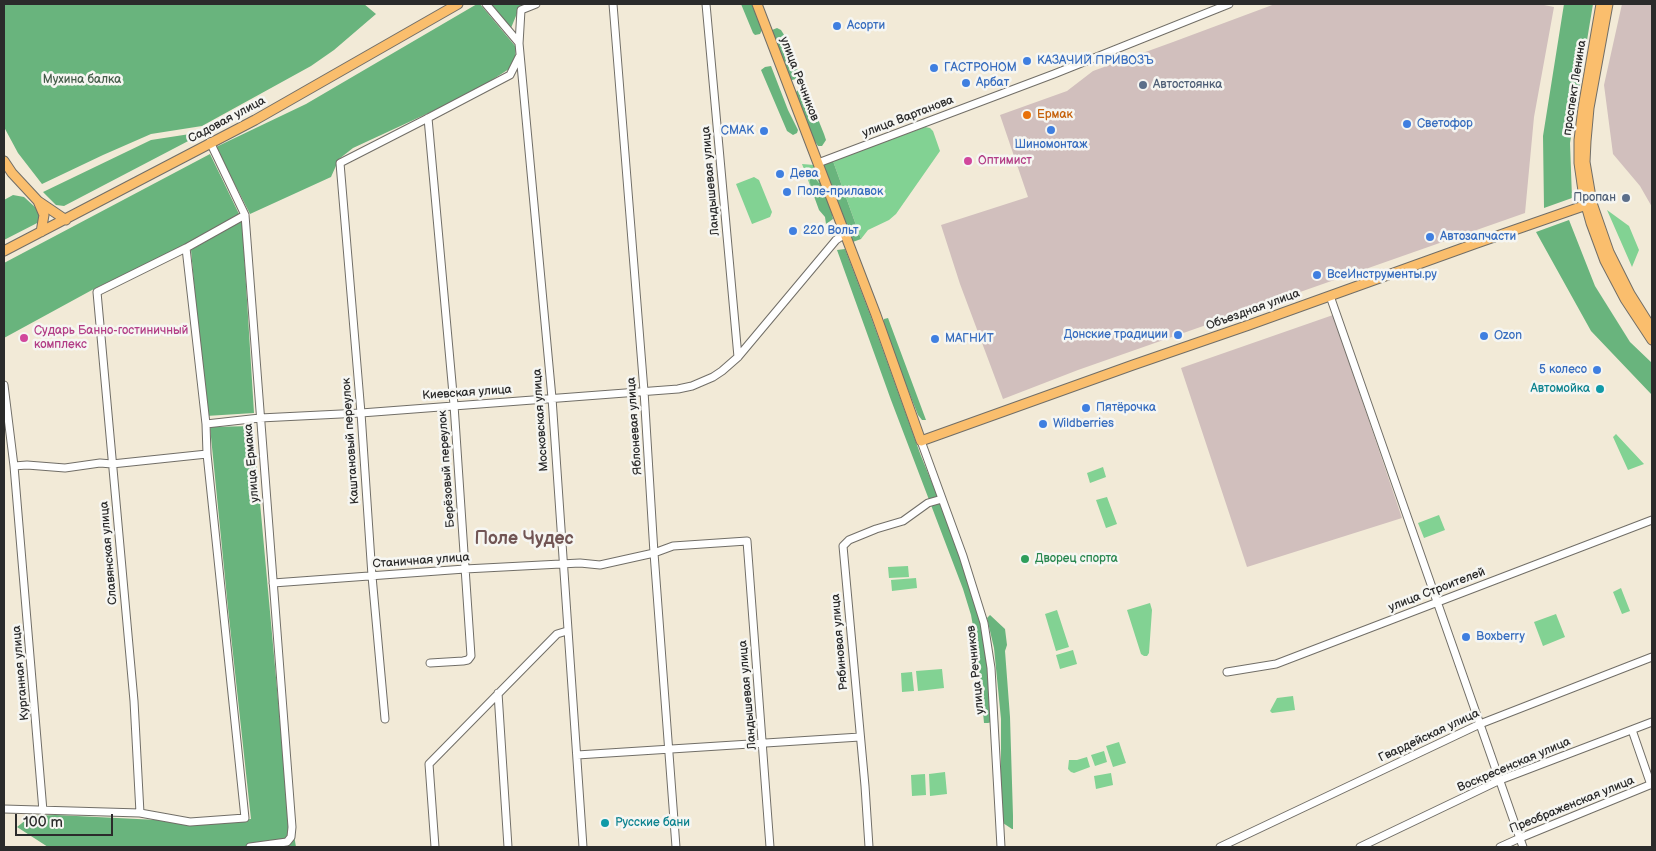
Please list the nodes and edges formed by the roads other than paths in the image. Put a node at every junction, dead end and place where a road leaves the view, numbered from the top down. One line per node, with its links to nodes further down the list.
1 (458, 4): 12 (main road, Садовая улица)
2 (486, 4): 10 (street)
3 (536, 4): 10 (street)
4 (614, 4): 29 (street, Яблоневая улица)
5 (706, 4): 27 (street, Ландышевая улица)
6 (758, 4): 14 (main road, улица Речников)
7 (1229, 4): 14 (street, улица Вартанова)
8 (1602, 4): 16 (main road, проспект Ленина)
9 (1608, 4): 16 (main road, проспект Ленина)
10 (519, 43): 11 (street); 30 (street, Московская улица)
11 (428, 118): 31 (street, Берёзовый переулок); 32 (street, Каштановый переулок)
12 (210, 142): 17 (street, улица Ермака); 18 (main road, Садовая улица)
13 (4, 161): 15 (main road)
14 (818, 163): 20 (main road, улица Речников)
15 (38, 201): 18 (main road); 19 (main road)
16 (1589, 204): 23 (main road, проспект Ленина); 24 (main road, Объездная улица)
17 (245, 216): 21 (street); 33 (street, улица Ермака)
18 (66, 220): 19 (main road, Садовая улица)
19 (41, 232): 22 (main road, Садовая улица)
20 (845, 234): 27 (street, Киевская улица); 35 (main road, улица Речников)
21 (186, 248): 34 (street); 37 (street, Славянская улица)
22 (4, 251)
23 (1621, 284): 25 (main road, проспект Ленина); 26 (main road, проспект Ленина)
24 (1330, 296): 35 (main road, Объездная улица); 47 (street)
25 (1652, 329)
26 (1652, 340)
27 (738, 357): 29 (street, Киевская улица)
28 (4, 385): 38 (street, Курганная улица)
29 (644, 391): 30 (street, Киевская улица); 42 (street, Яблоневая улица)
30 (552, 398): 31 (street, Киевская улица); 43 (street, Московская улица)
31 (454, 405): 32 (street, Киевская улица); 44 (street, Берёзовый переулок)
32 (361, 413): 33 (street, Киевская улица); 45 (street, Каштановый переулок)
33 (260, 418): 34 (street, Киевская улица); 46 (street, улица Ермака)
34 (206, 424): 36 (street)
35 (921, 441): 39 (street, улица Речников)
36 (207, 454): 37 (street); 65 (street)
37 (112, 464): 38 (street); 65 (street, Славянская улица)
38 (14, 466): 64 (street, Курганная улица)
39 (942, 499): 57 (street, Рябиновая улица); 74 (street, улица Речников)
40 (1652, 520): 47 (street, улица Строителей)
41 (747, 541): 42 (street, Станичная улица); 58 (street, Ландышевая улица)
42 (654, 553): 43 (street, Станичная улица); 59 (street, Яблоневая улица)
43 (562, 564): 44 (street, Станичная улица); 48 (street, Московская улица)
44 (465, 569): 45 (street, Станичная улица); 50 (street, Берёзовый переулок)
45 (372, 576): 46 (street, Станичная улица); 53 (street, Каштановый переулок)
46 (273, 583): 67 (street, улица Ермака)
47 (1438, 602): 51 (street, улица Строителей); 55 (street)
48 (567, 631): 52 (street); 60 (street, Московская улица)
49 (1652, 657): 55 (street, Гвардейская улица)
50 (430, 663)
51 (1227, 672)
52 (498, 693): 68 (street); 69 (street)
53 (386, 719)
54 (1652, 722): 56 (street, Воскресенская улица)
55 (1480, 724): 61 (street); 75 (street, Гвардейская улица)
56 (1632, 730): 61 (street, Воскресенская улица); 62 (street)
57 (860, 737): 58 (street); 73 (street, Рябиновая улица)
58 (764, 743): 59 (street); 72 (street, Ландышевая улица)
59 (669, 748): 60 (street); 71 (street, Яблоневая улица)
60 (576, 755): 70 (street, Московская улица)
61 (1500, 780): 66 (street); 76 (street, Воскресенская улица)
62 (1652, 784): 66 (street, Преображенская улица)
63 (4, 809): 64 (street)
64 (43, 811): 65 (street)
65 (140, 813)
66 (1520, 838): 77 (street, Преображенская улица); 78 (street)
67 (250, 847)
68 (435, 847)
69 (508, 847)
70 (583, 847)
71 (676, 847)
72 (770, 847)
73 (868, 847)
74 (1001, 847)
75 (1220, 847)
76 (1360, 847)
77 (1500, 847)
78 (1523, 847)

